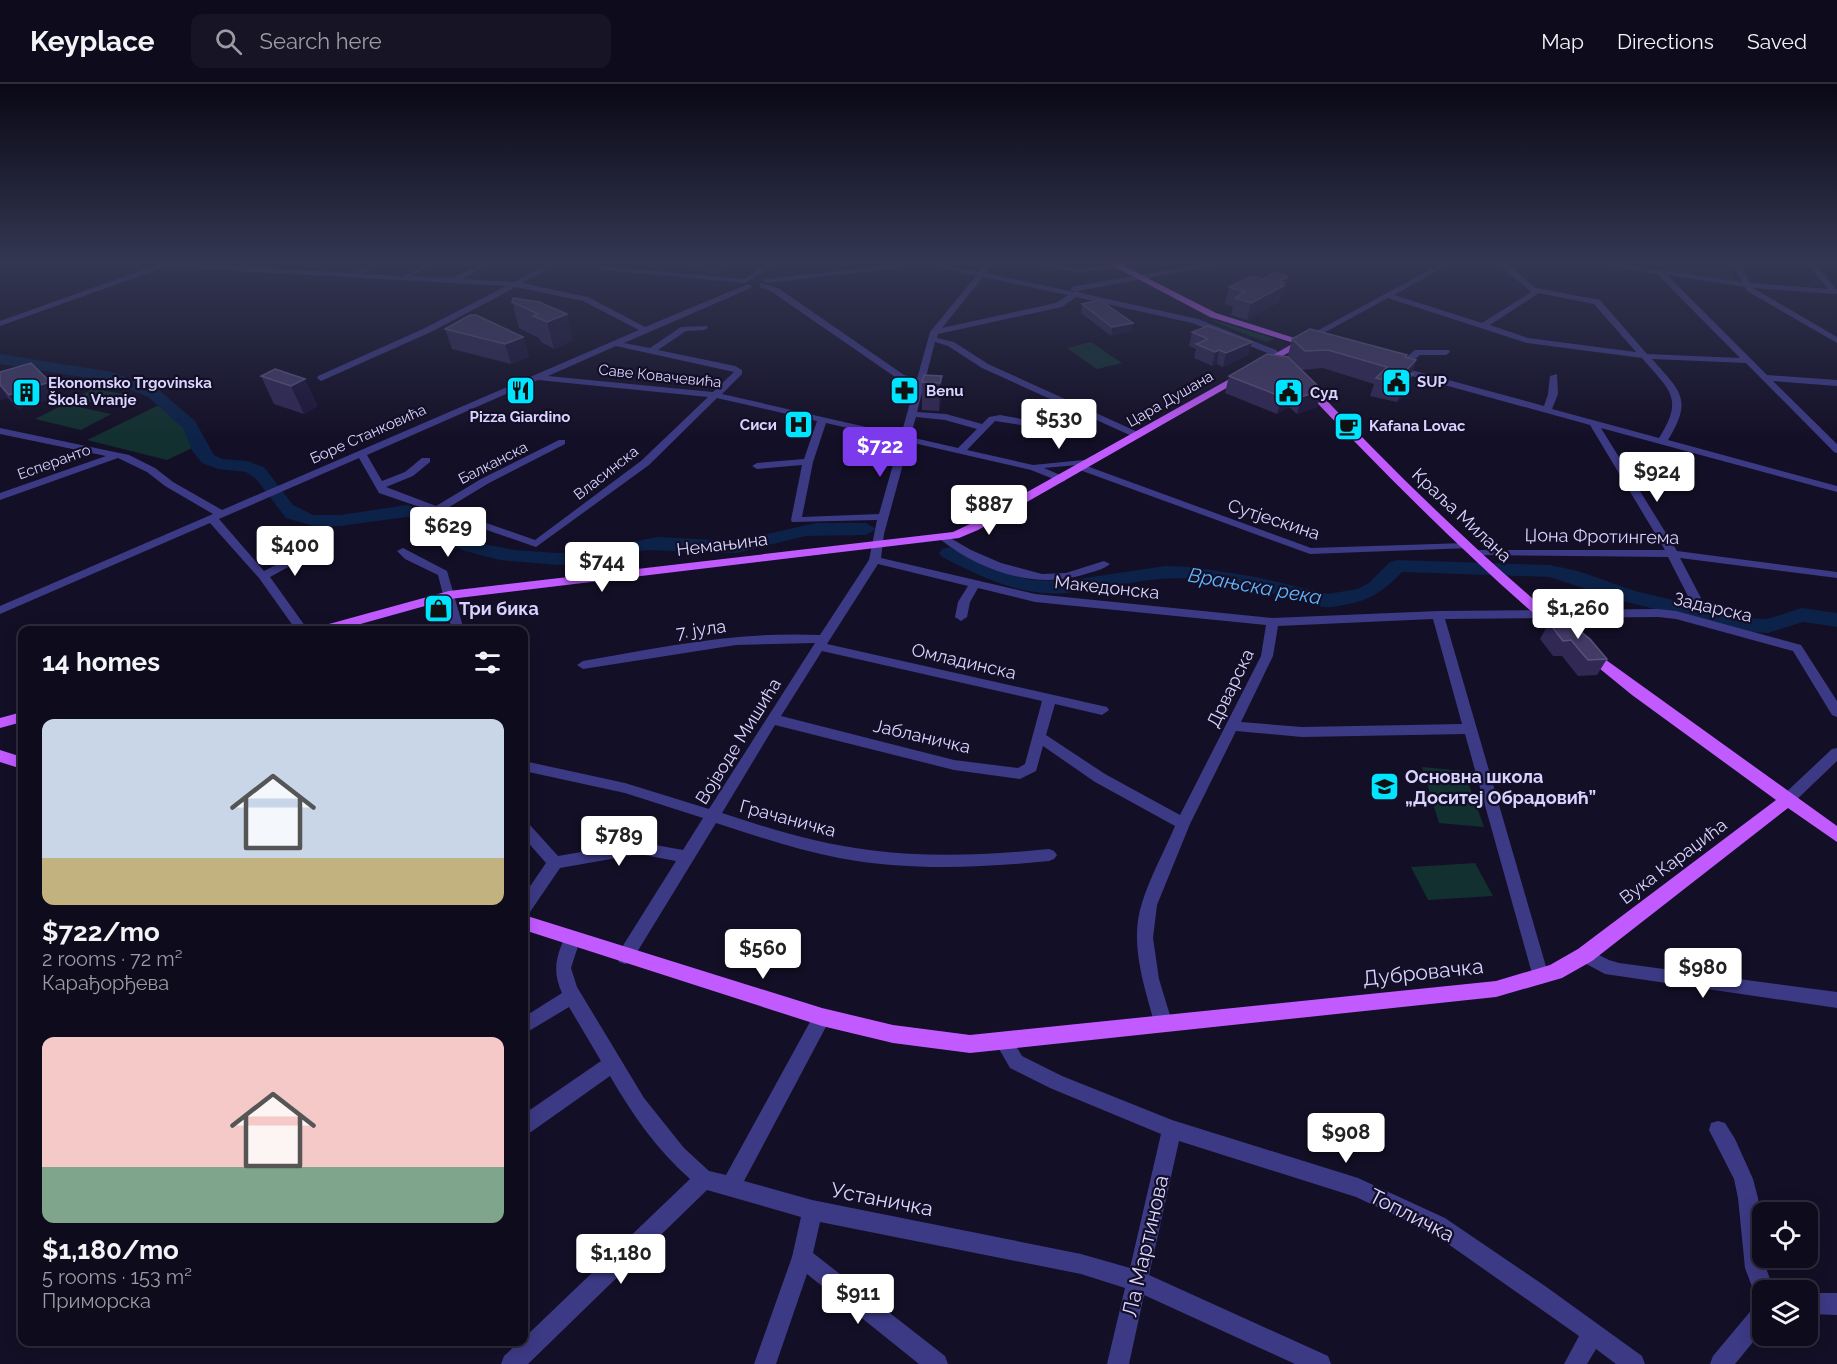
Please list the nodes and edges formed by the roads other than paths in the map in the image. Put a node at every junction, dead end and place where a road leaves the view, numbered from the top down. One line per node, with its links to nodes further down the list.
1 (446, 321): 32 (street)
2 (626, 321): 17 (street)
3 (664, 321): 17 (street, Боре Станковића)
4 (820, 321): 35 (street)
5 (945, 321): 18 (street)
6 (995, 321): 18 (street)
7 (1199, 321): 25 (street)
8 (1233, 321): 21 (main road)
9 (1344, 321): 21 (street)
10 (1467, 321): 15 (street)
11 (1491, 321): 15 (street)
12 (1614, 321): 24 (street)
13 (1708, 321): 26 (street)
14 (1806, 321): 19 (street)
15 (1483, 326): 24 (street)
16 (704, 328): 22 (street)
17 (644, 330): 20 (street, Боре Станковића)
18 (933, 336): 35 (street, Војводе Мишића); 44 (street)
19 (1837, 340)
20 (613, 343): 22 (street); 31 (street, Боре Станковића)
21 (1307, 343): 25 (main road, Цара Душана)
22 (650, 352): 36 (street, Власинска)
23 (1446, 352): 28 (street)
24 (1645, 356): 26 (street); 46 (street)
25 (1281, 360): 44 (main road, Цара Душана)
26 (1748, 361): 33 (street)
27 (1380, 364): 28 (street)
28 (1398, 369): 37 (street)
29 (1297, 376): 67 (main road, Краља Милана)
30 (1554, 376): 37 (street)
31 (534, 377): 36 (street, Саве Ковачевића); 50 (street, Боре Станковића)
32 (321, 378)
33 (1766, 378): 34 (street); 48 (street)
34 (1837, 382)
35 (919, 383): 38 (street, Војводе Мишића)
36 (716, 395): 39 (street, Саве Ковачевића); 61 (street, Власинска)
37 (1547, 410): 40 (street)
38 (911, 414): 42 (street); 45 (street, Војводе Мишића)
39 (822, 420): 45 (street, Саве Ковачевића); 53 (street)
40 (1593, 422): 46 (street); 69 (street)
41 (1040, 425): 42 (street)
42 (982, 427): 49 (street)
43 (0, 431): 51 (street, Есперанто)
44 (1137, 435): 54 (main road, Цара Душана)
45 (906, 440): 49 (street, Саве Ковачевића); 63 (street, Војводе Мишића)
46 (1662, 441): 59 (street)
47 (562, 442): 61 (street, Балканска)
48 (1837, 450)
49 (960, 451): 56 (street, Саве Ковачевића)
50 (361, 453): 58 (street); 62 (street, Боре Станковића)
51 (117, 455): 60 (street, Есперанто); 62 (street, Есперанто)
52 (426, 460): 58 (street)
53 (808, 462): 55 (street); 63 (street)
54 (1086, 464): 56 (street); 57 (main road, Цара Душана); 67 (street, Сутјескина)
55 (758, 466)
56 (1029, 467): 57 (street, Саве Ковачевића)
57 (1061, 478): 64 (main road, Цара Душана)
58 (379, 486): 61 (street)
59 (1837, 489)
60 (0, 497)
61 (437, 510)
62 (215, 515): 73 (street, Есперанто); 77 (street, Боре Станковића)
63 (884, 517): 65 (street, Војводе Мишића)
64 (945, 538): 65 (main road, Цара Душана); 71 (street)
65 (879, 544): 70 (street, Војводе Мишића); 75 (main road, Немањина)
66 (305, 548): 73 (street)
67 (1470, 550): 69 (street, Џона Фротингема); 79 (main road, Краља Милана)
68 (403, 551): 75 (street)
69 (1672, 553): 72 (street, Џона Фротингема); 76 (street)
70 (875, 560): 74 (street, Македонска); 85 (street, Војводе Мишића)
71 (1104, 564)
72 (1837, 575)
73 (263, 576): 82 (street, Есперанто)
74 (974, 585): 80 (street); 81 (street, Македонска)
75 (449, 595): 83 (main road, Немањина); 84 (street)
76 (1695, 598)
77 (0, 610)
78 (1438, 615): 79 (street); 81 (street); 94 (street)
79 (1544, 615): 89 (street, Задарска); 100 (main road, Краља Милана)
80 (961, 617)
81 (1273, 622): 93 (street, Дрварска)
82 (299, 626)
83 (337, 626)
84 (457, 626)
85 (822, 642): 86 (street, 7. јула); 87 (street, Омладинска); 91 (street, Војводе Мишића)
86 (583, 665)
87 (1050, 700): 88 (street, Омладинска); 95 (street, Јабланичка)
88 (1102, 710)
89 (1837, 712)
90 (18, 718): 92 (main road)
91 (772, 720): 95 (street, Јабланичка); 101 (street, Војводе Мишића)
92 (0, 723)
93 (1232, 726): 94 (street); 102 (street, Дрварска)
94 (1468, 729): 113 (street)
95 (1038, 736): 102 (street)
96 (1837, 753): 100 (street)
97 (0, 756): 98 (main road)
98 (18, 762)
99 (528, 767): 101 (street, Грачаничка)
100 (1786, 801): 104 (main road, Краља Милана); 111 (main road, Вука Караџића)
101 (711, 817): 105 (street, Грачаничка); 106 (street, Војводе Мишића)
102 (1183, 824): 117 (street, Дрварска)
103 (528, 832): 107 (street)
104 (1837, 835)
105 (1049, 855)
106 (686, 857): 107 (street); 112 (street, Војводе Мишића)
107 (555, 862): 108 (street)
108 (528, 901)
109 (528, 924): 110 (main road, Дубровачка)
110 (572, 940): 112 (main road, Дубровачка); 114 (street, Устаничка)
111 (1584, 955): 113 (main road, Дубровачка); 115 (street)
112 (625, 957): 116 (main road, Дубровачка)
113 (1541, 977): 117 (main road, Дубровачка)
114 (572, 996): 118 (street); 120 (street, Устаничка)
115 (1837, 1000)
116 (822, 1017): 119 (main road, Дубровачка); 125 (street)
117 (1163, 1022): 119 (main road, Дубровачка)
118 (528, 1024)
119 (1004, 1042): 122 (street, Топличка)
120 (612, 1064): 121 (street); 124 (street, Устаничка)
121 (528, 1122)
122 (1172, 1129): 129 (street, Ла Мартинова); 133 (street, Топличка)
123 (1718, 1130): 128 (street)
124 (704, 1179): 125 (street, Устаничка); 134 (street)
125 (730, 1187): 126 (street, Устаничка)
126 (812, 1210): 127 (street); 129 (street, Устаничка)
127 (802, 1257): 135 (street); 136 (street)
128 (1760, 1280)
129 (1138, 1281): 137 (street, Ла Мартинова); 138 (street, Устаничка)
130 (1818, 1304): 131 (street)
131 (1837, 1304)
132 (1752, 1327): 141 (street)
133 (1592, 1334): 139 (street); 140 (street, Топличка)
134 (512, 1364)
135 (765, 1364)
136 (937, 1364)
137 (1118, 1364)
138 (1320, 1364)
139 (1575, 1364)
140 (1634, 1364)
141 (1721, 1364)

